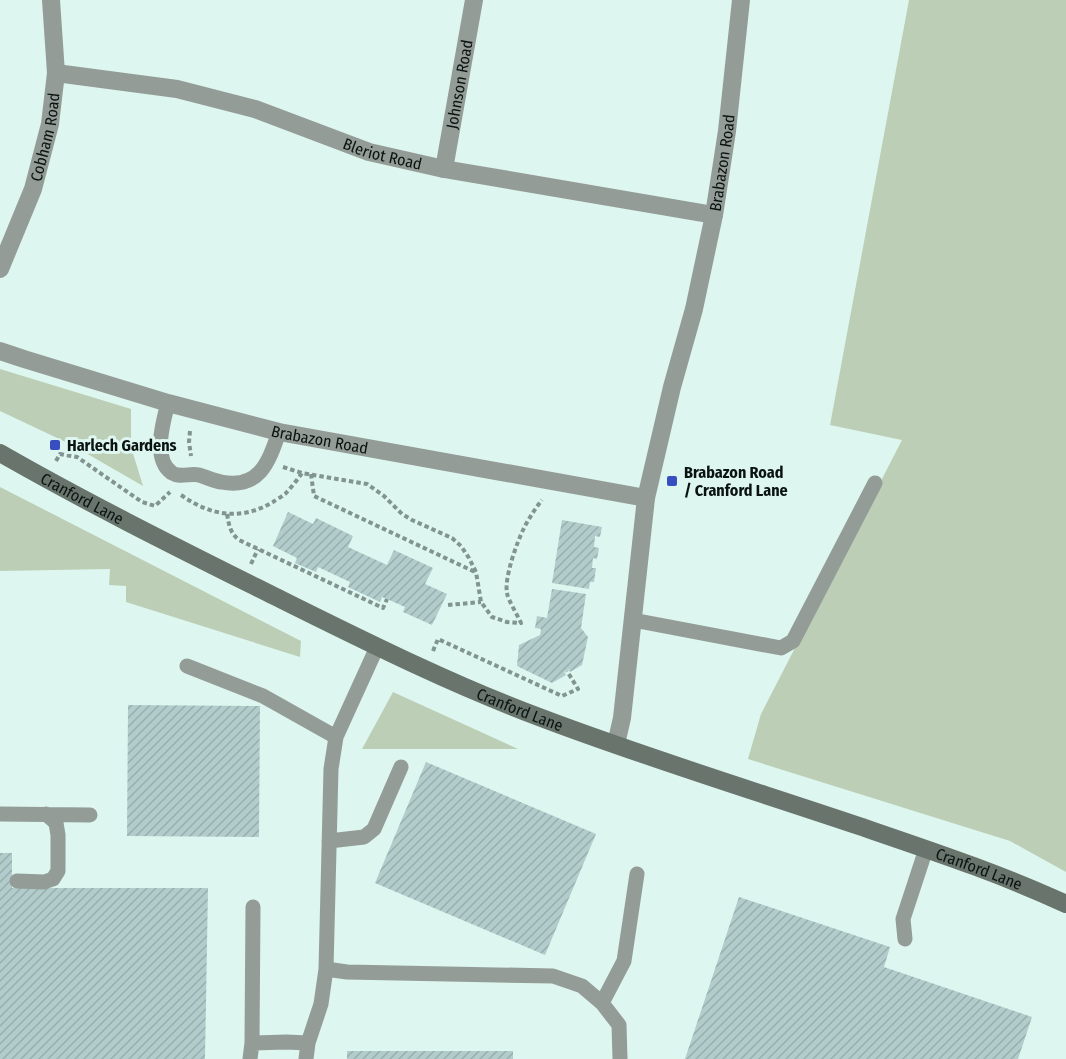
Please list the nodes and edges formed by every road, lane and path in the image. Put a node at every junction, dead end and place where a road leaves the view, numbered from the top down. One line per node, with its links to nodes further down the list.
1 (51, 0): 4 (street, Cobham Road)
2 (474, 0): 5 (street, Johnson Road)
3 (741, 0): 6 (street, Brabazon Road)
4 (56, 73): 5 (street, Bleriot Road); 7 (street, Cobham Road)
5 (444, 169): 6 (street, Bleriot Road)
6 (714, 215): 18 (street, Brabazon Road)
7 (0, 269)
8 (0, 351): 9 (street, Brabazon Road)
9 (168, 404): 10 (street, Brabazon Road); 14 (lane)
10 (195, 410): 11 (street, Brabazon Road); 14 (path)
11 (279, 432): 13 (lane); 16 (street, Brabazon Road)
12 (0, 453): 26 (street, Cranford Lane)
13 (269, 460): 14 (lane); 15 (path)
14 (195, 474)
15 (311, 474): 20 (path); 20 (path)
16 (554, 481): 18 (street, Brabazon Road); 22 (path)
17 (875, 483): 24 (lane)
18 (646, 498): 24 (street, Brabazon Road)
19 (227, 514): 21 (path)
20 (476, 572): 22 (path)
21 (387, 599)
22 (481, 602): 23 (path)
23 (448, 605)
24 (633, 620): 30 (street, Brabazon Road)
25 (438, 639): 28 (path)
26 (377, 647): 29 (lane); 30 (street, Cranford Lane)
27 (187, 666): 29 (lane)
28 (567, 671)
29 (336, 737): 35 (lane)
30 (616, 744): 36 (street, Cranford Lane)
31 (401, 767): 35 (lane)
32 (0, 814): 33 (lane)
33 (46, 814): 34 (lane); 38 (lane)
34 (90, 815)
35 (329, 841): 42 (lane)
36 (926, 849): 39 (street, Cranford Lane); 41 (lane)
37 (637, 874): 43 (lane)
38 (17, 881)
39 (1066, 904)
40 (253, 907): 44 (lane)
41 (905, 939)
42 (326, 969): 43 (lane); 45 (lane)
43 (603, 1003): 48 (lane)
44 (252, 1043): 45 (lane); 46 (lane)
45 (308, 1043): 47 (lane)
46 (250, 1059)
47 (306, 1059)
48 (620, 1059)

